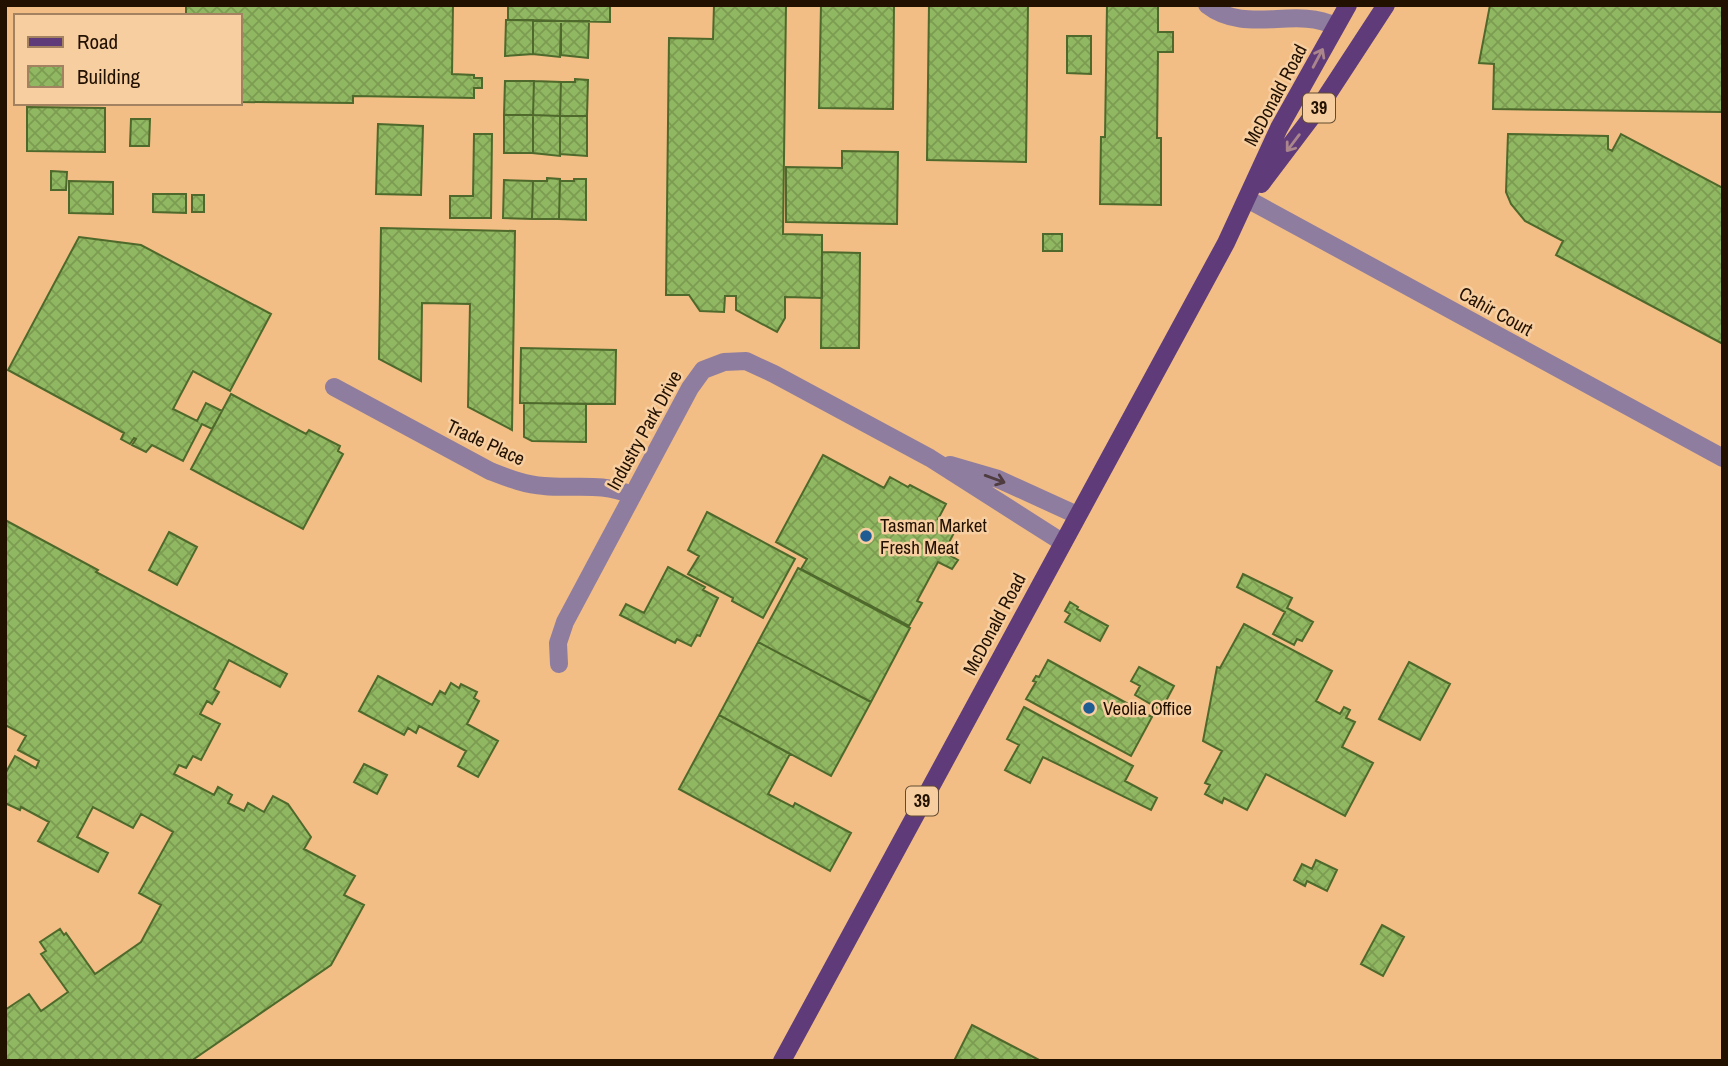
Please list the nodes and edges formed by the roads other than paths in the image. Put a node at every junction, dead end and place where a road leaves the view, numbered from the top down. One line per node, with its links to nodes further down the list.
1 (1207, 5): 4 (street)
2 (1348, 5): 4 (main road, McDonald Road / 39)
3 (1386, 5): 5 (main road, McDonald Road / 39)
4 (1335, 26): 5 (main road); 6 (main road, McDonald Road / 39, one-way to 4)
5 (1363, 42): 6 (main road, McDonald Road / 39, one-way to 6)
6 (1247, 203): 9 (street, Cahir Court); 11 (main road, McDonald Road / 39)
7 (334, 387): 10 (street, Trade Place)
8 (930, 458): 10 (street, Industry Park Drive); 11 (street, Industry Park Drive, one-way to 11); 12 (street, Industry Park Drive)
9 (1723, 458)
10 (631, 495): 13 (street, Industry Park Drive)
11 (1077, 515): 12 (main road, McDonald Road / 39)
12 (1062, 542): 14 (main road, McDonald Road / 39)
13 (559, 664)
14 (782, 1061)

